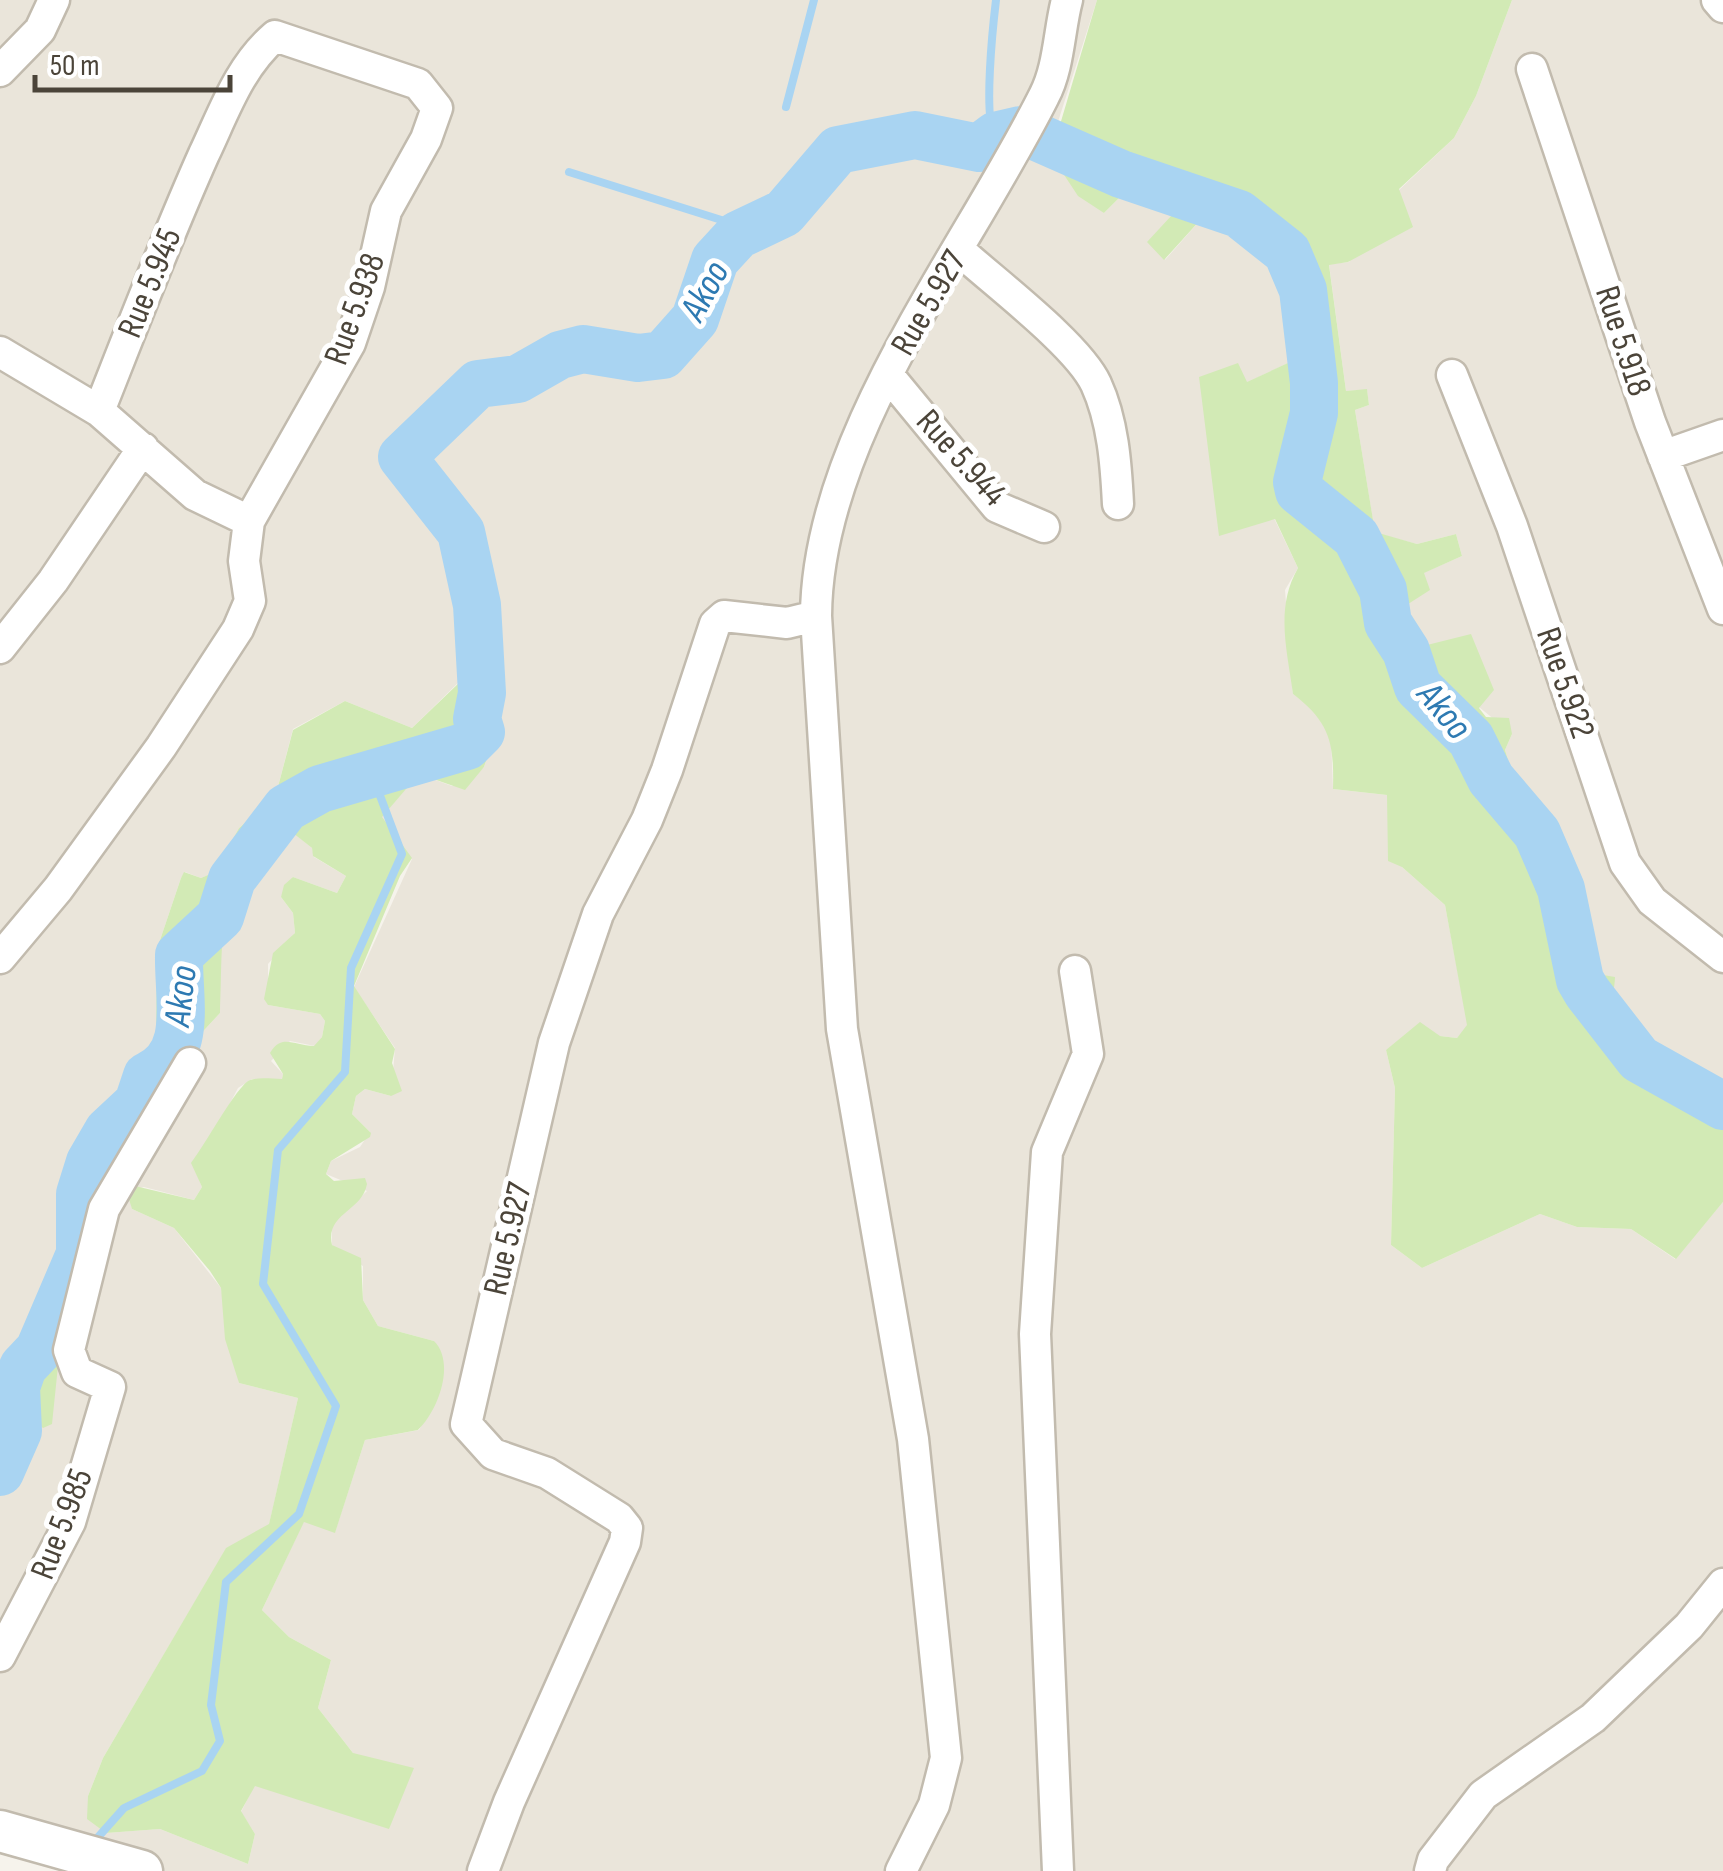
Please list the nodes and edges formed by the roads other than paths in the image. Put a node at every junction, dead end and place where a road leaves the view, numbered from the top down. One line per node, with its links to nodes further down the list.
1 (54, 0): 7 (street)
2 (1068, 0): 8 (street, Rue 5.927)
3 (1717, 0): 4 (street)
4 (1723, 6)
5 (255, 52): 12 (street, Rue 5.945); 17 (street, Rue 5.938)
6 (1532, 69): 15 (street, Rue 5.918)
7 (0, 71)
8 (959, 250): 10 (street, Rue 5.927); 16 (street)
9 (0, 352): 12 (street)
10 (888, 375): 18 (street, Rue 5.944); 20 (street, Rue 5.927)
11 (1452, 375): 22 (street, Rue 5.922)
12 (99, 412): 14 (street)
13 (1723, 435): 15 (street)
14 (143, 448): 17 (street); 21 (street)
15 (1663, 456): 19 (street, Rue 5.918)
16 (1118, 504)
17 (249, 521): 23 (street)
18 (1044, 526)
19 (1723, 610)
20 (816, 616): 30 (street, Rue 5.927); 31 (street, Rue 5.927)
21 (0, 648)
22 (1723, 956)
23 (0, 958)
24 (1075, 971): 32 (street)
25 (190, 1063): 27 (street, Rue 5.985)
26 (1723, 1584): 33 (street)
27 (0, 1656)
28 (19, 1836): 29 (street)
29 (140, 1870)
30 (484, 1871)
31 (901, 1871)
32 (1058, 1871)
33 (1430, 1871)

